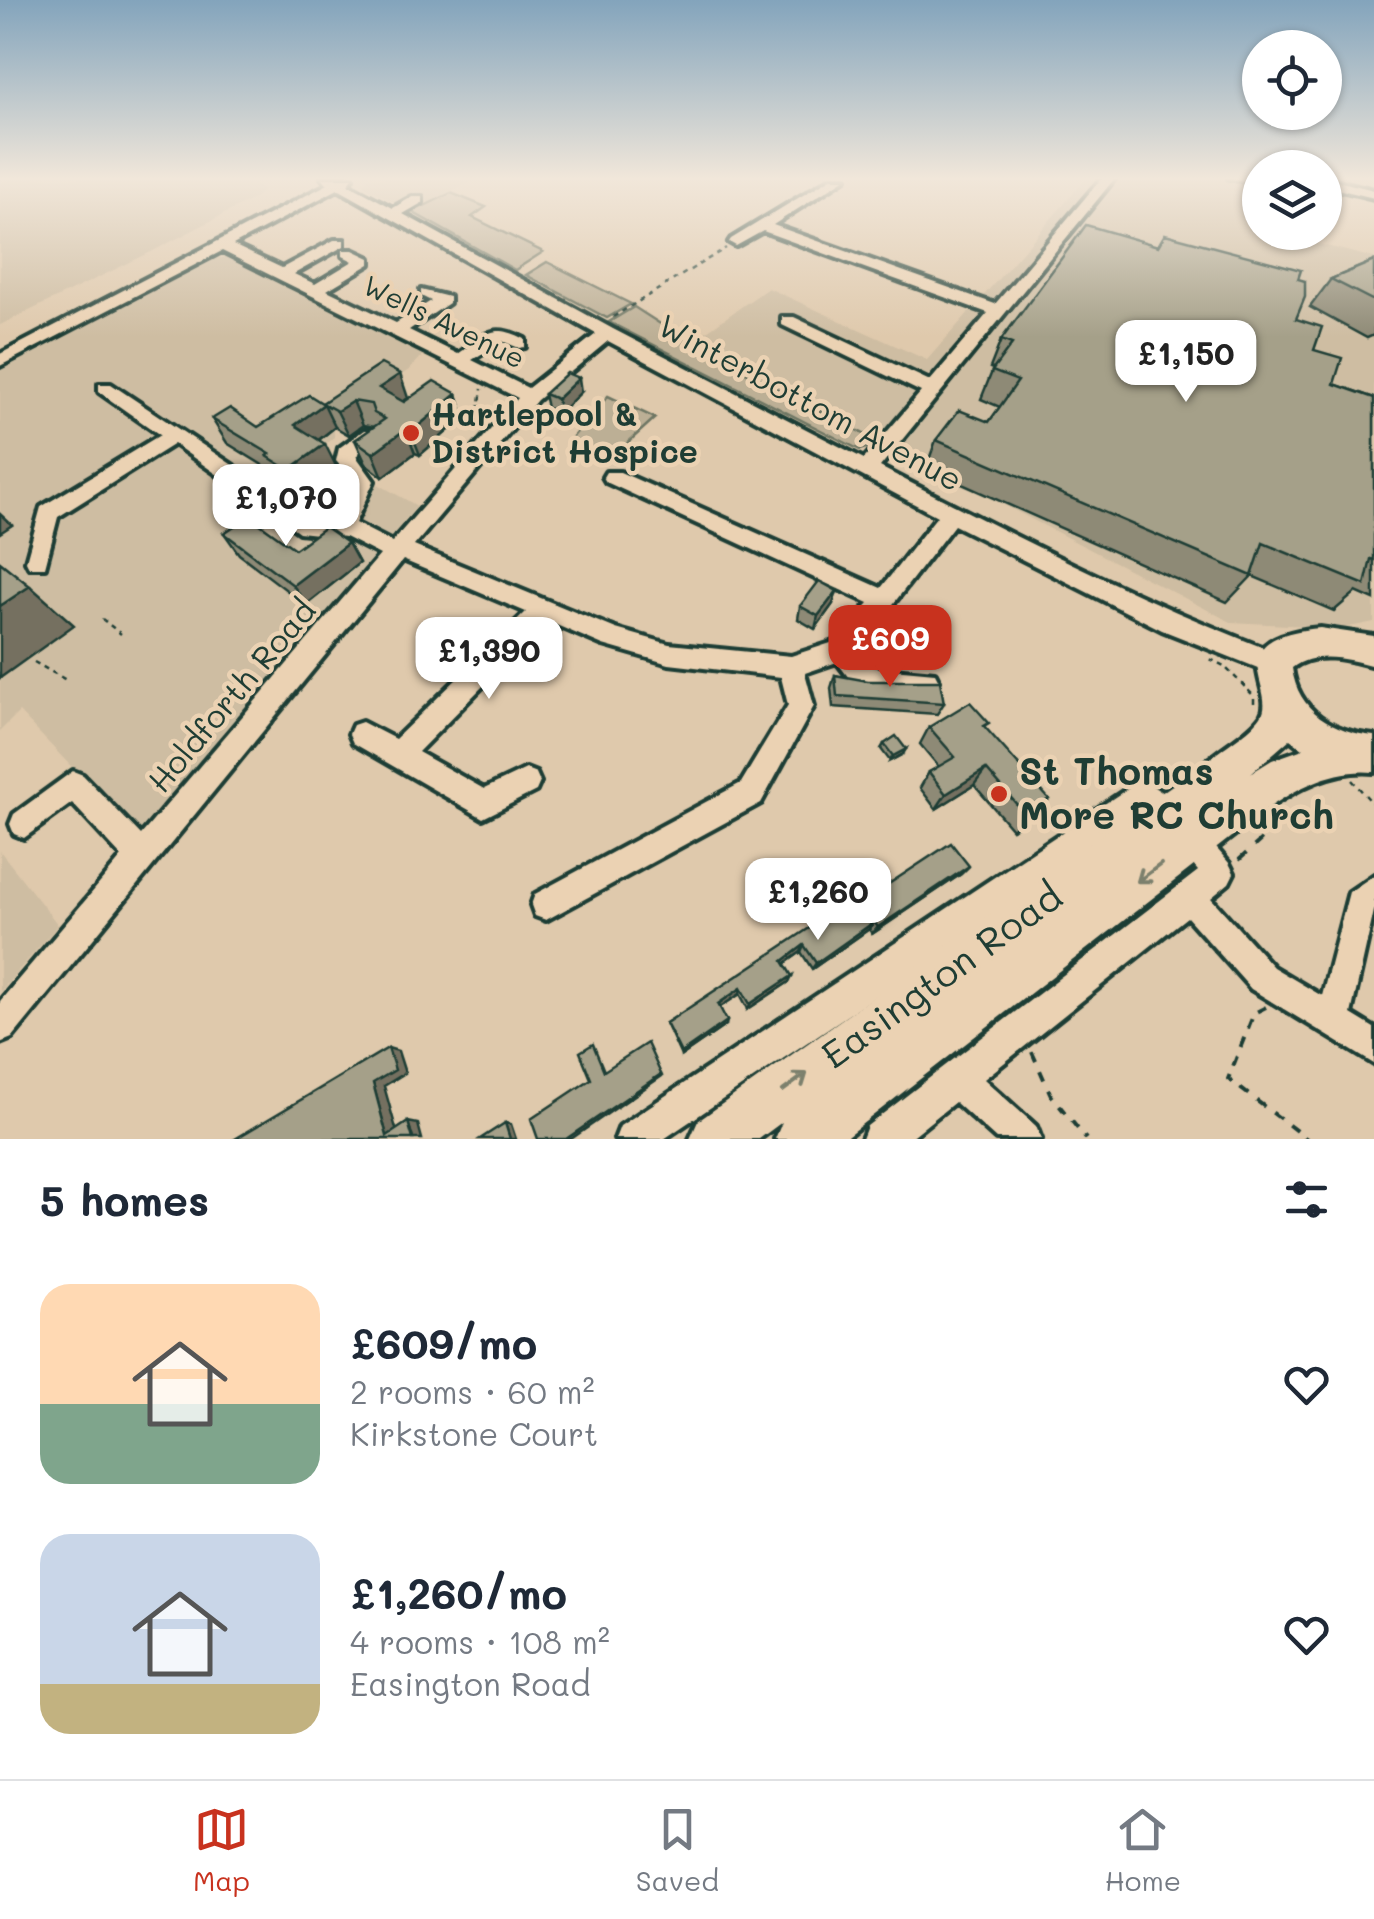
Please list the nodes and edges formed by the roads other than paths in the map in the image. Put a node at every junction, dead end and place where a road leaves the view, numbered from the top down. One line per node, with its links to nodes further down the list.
1 (252, 231): 7 (street)
2 (424, 231): 13 (street, Winterbottom Avenue)
3 (754, 231): 6 (street)
4 (776, 231): 11 (street)
5 (1074, 231): 11 (street)
6 (736, 242)
7 (224, 246): 8 (street, Wells Avenue); 18 (street)
8 (283, 274): 9 (street, Wells Avenue); 9 (street)
9 (316, 290): 14 (street, Wells Avenue)
10 (427, 293): 14 (street)
11 (999, 311): 21 (street)
12 (788, 322): 21 (street)
13 (605, 328): 22 (street, Holdforth Road); 25 (street, Winterbottom Avenue)
14 (397, 330): 16 (street, Wells Avenue)
15 (519, 342): 17 (street)
16 (440, 351): 17 (street, Wells Avenue); 19 (street)
17 (460, 360): 22 (street, Wells Avenue)
18 (0, 361)
19 (420, 365)
20 (106, 388): 24 (street)
21 (933, 390): 25 (street)
22 (530, 396): 29 (street, Holdforth Road)
23 (371, 435): 28 (street)
24 (172, 436): 28 (street); 30 (street)
25 (866, 470): 27 (street, Winterbottom Avenue)
26 (613, 477): 31 (street)
27 (950, 514): 31 (street); 37 (street, Winterbottom Avenue)
28 (342, 529): 29 (street)
29 (398, 551): 32 (street); 44 (street, Holdforth Road)
30 (37, 561)
31 (884, 600): 34 (street)
32 (543, 610): 35 (street); 40 (street)
33 (1366, 646): 37 (highway)
34 (842, 650): 35 (street); 36 (street)
35 (792, 667): 47 (street)
36 (926, 681)
37 (1278, 683): 39 (highway); 43 (highway, Easington Road)
38 (362, 734): 40 (street)
39 (1362, 754): 43 (highway, Easington Road)
40 (397, 755): 41 (street)
41 (526, 782)
42 (24, 824): 44 (street)
43 (1181, 826): 46 (street); 52 (street); 53 (highway, Easington Road, one-way to 43); 54 (highway, Easington Road, one-way to 54)
44 (140, 855): 49 (street, Holdforth Road)
45 (1374, 890): 48 (street)
46 (1189, 897): 48 (street); 51 (street)
47 (546, 905)
48 (1334, 1021): 50 (street)
49 (0, 1026)
50 (1374, 1046)
51 (966, 1072): 55 (street); 56 (street)
52 (633, 1139)
53 (716, 1139)
54 (802, 1139)
55 (880, 1139)
56 (1023, 1139)

